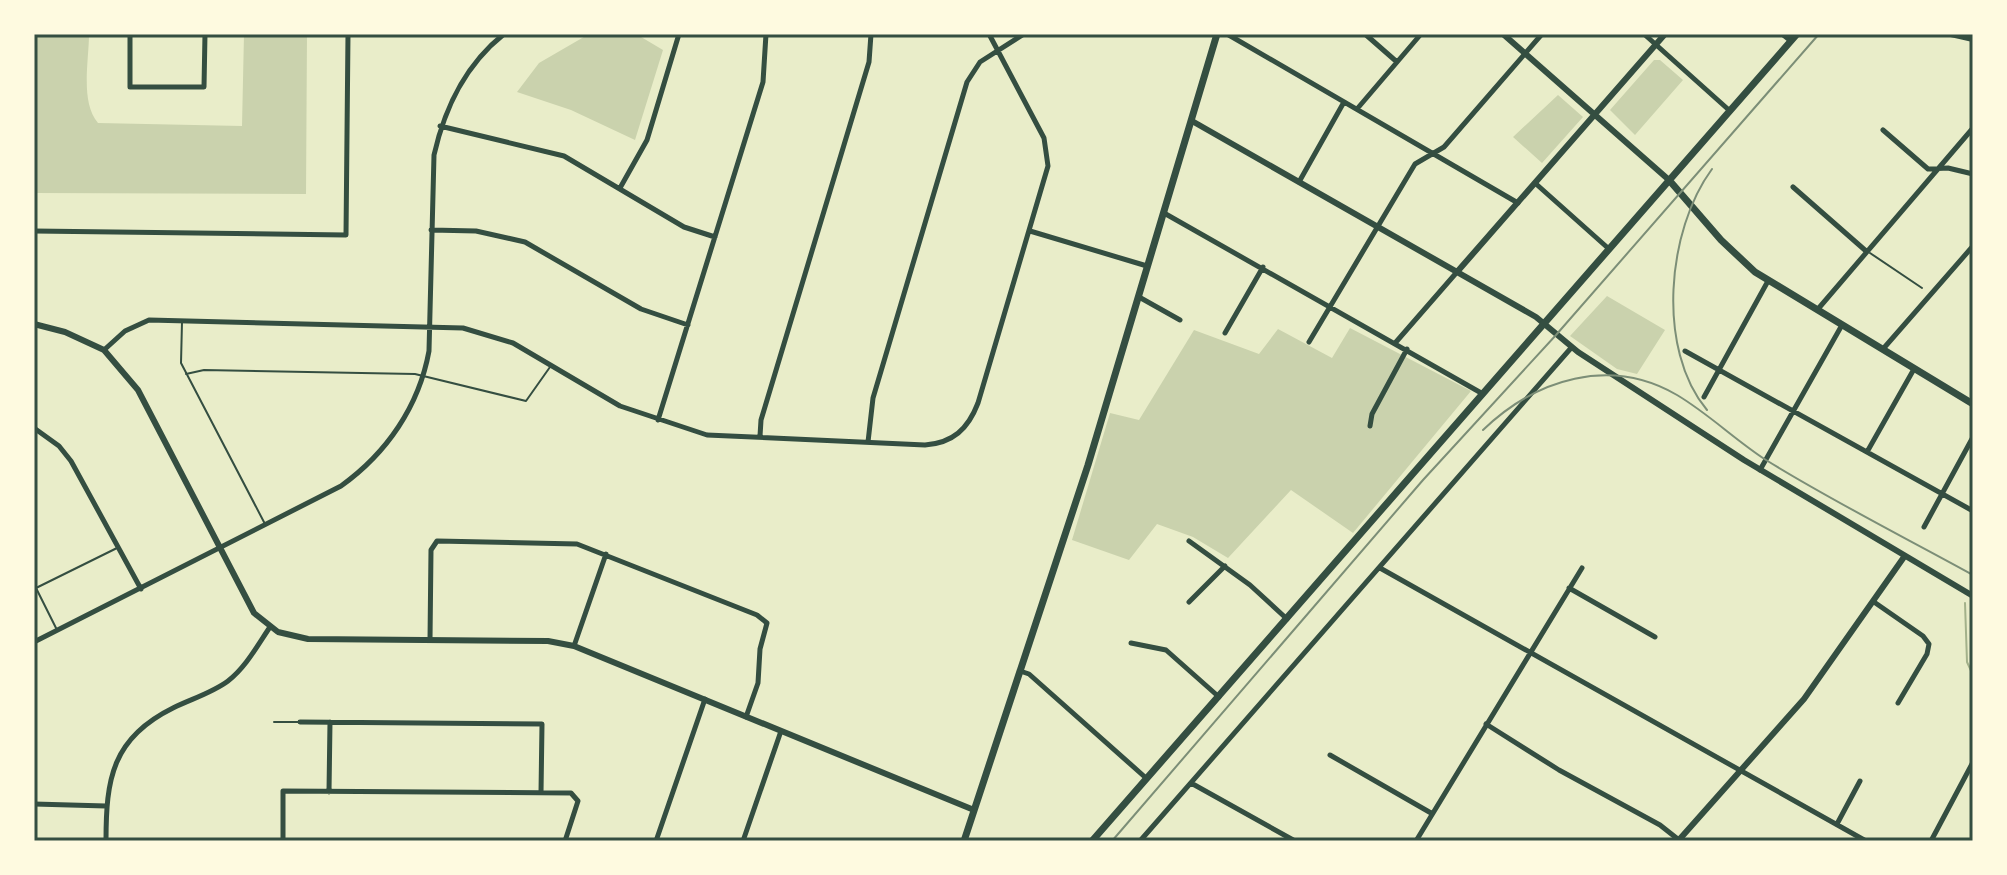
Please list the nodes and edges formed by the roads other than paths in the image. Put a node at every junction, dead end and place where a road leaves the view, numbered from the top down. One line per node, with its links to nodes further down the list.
1 (130, 34): 2 (street)
2 (205, 34)
3 (348, 34): 47 (street)
4 (504, 34): 32 (street)
5 (679, 34): 42 (street)
6 (766, 34): 49 (street)
7 (871, 34): 88 (street)
8 (989, 34): 24 (street)
9 (1024, 34): 24 (street)
10 (1217, 34): 31 (main road)
11 (1227, 34): 27 (street)
12 (1365, 34): 26 (street)
13 (1421, 34): 26 (street)
14 (1503, 34): 25 (street)
15 (1542, 34): 25 (street)
16 (1644, 34): 23 (street)
17 (1665, 34): 23 (street)
18 (1782, 34): 22 (street)
19 (1797, 34): 22 (main road)
20 (1951, 34): 21 (street)
21 (1973, 39)
22 (1791, 41): 29 (main road)
23 (1656, 44): 29 (street); 30 (street)
24 (998, 50): 48 (street); 90 (street)
25 (1526, 53): 30 (street); 35 (street)
26 (1397, 62): 28 (street)
27 (1344, 102): 28 (street); 39 (street)
28 (1357, 109): 35 (street)
29 (1730, 111): 38 (main road)
30 (1595, 114): 38 (street); 40 (street)
31 (1192, 121): 39 (street); 44 (main road)
32 (440, 126): 42 (street); 46 (street)
33 (1973, 128): 36 (street)
34 (1883, 130): 36 (street)
35 (1433, 153): 43 (street); 45 (street)
36 (1938, 169): 37 (street); 52 (street)
37 (1973, 174)
38 (1669, 180): 51 (main road); 56 (main road)
39 (1299, 182): 45 (street)
40 (1535, 183): 43 (street); 51 (street)
41 (1793, 187): 52 (street)
42 (620, 188): 49 (street)
43 (1518, 203): 55 (street)
44 (1164, 213): 53 (main road); 54 (street)
45 (1378, 227): 55 (street); 59 (street)
46 (431, 230): 65 (street); 67 (street)
47 (34, 231)
48 (1030, 231): 53 (street); 90 (street)
49 (715, 237): 65 (street)
50 (1973, 246): 74 (street)
51 (1609, 249): 64 (main road)
52 (1866, 251): 57 (lane); 60 (street)
53 (1148, 266): 58 (main road)
54 (1263, 267): 59 (street); 68 (street)
55 (1457, 272): 64 (street); 70 (street)
56 (1768, 281): 60 (main road); 78 (street)
57 (1922, 288)
58 (1139, 297): 62 (street); 119 (main road)
59 (1332, 307): 69 (street); 70 (street)
60 (1817, 310): 66 (main road)
61 (182, 320): 67 (street); 73 (street); 79 (lane)
62 (1180, 320)
63 (34, 324): 73 (street)
64 (1544, 324): 71 (street); 81 (main road)
65 (688, 325): 85 (street)
66 (1842, 325): 74 (main road); 84 (street)
67 (430, 327): 76 (street); 80 (street)
68 (1225, 333)
69 (1309, 342)
70 (1396, 342): 72 (street)
71 (1571, 348): 92 (street); 103 (street)
72 (1407, 349): 81 (street); 86 (street)
73 (104, 350): 99 (street)
74 (1882, 350): 77 (main road)
75 (1685, 351): 78 (street)
76 (550, 366): 80 (lane); 85 (street)
77 (1914, 369): 83 (main road); 91 (street)
78 (1720, 370): 82 (street); 84 (street)
79 (186, 374): 80 (lane); 95 (lane)
80 (424, 376): 95 (street)
81 (1484, 394): 110 (main road)
82 (1704, 397)
83 (1973, 404)
84 (1793, 411): 91 (street); 92 (street)
85 (658, 420): 88 (street)
86 (1370, 426)
87 (34, 428): 98 (street)
88 (760, 436): 90 (street)
89 (1973, 437): 93 (street)
90 (868, 442)
91 (1867, 452): 93 (street)
92 (1760, 470): 101 (street)
93 (1941, 493): 94 (street); 96 (street)
94 (1973, 511)
95 (265, 525): 99 (street)
96 (1924, 527)
97 (1189, 541): 102 (street)
98 (119, 548): 106 (street); 112 (lane)
99 (221, 548): 106 (street); 111 (street)
100 (606, 554): 114 (street); 117 (street); 123 (street)
101 (1904, 557): 107 (street); 109 (street)
102 (1225, 566): 108 (street); 110 (street)
103 (1380, 568): 118 (street); 134 (street)
104 (1582, 568): 105 (street)
105 (1569, 588): 113 (street); 118 (street)
106 (141, 589): 112 (street)
107 (1973, 596)
108 (1189, 602)
109 (1874, 602): 122 (street); 131 (street)
110 (1288, 619): 120 (main road)
111 (270, 627): 114 (street); 138 (street)
112 (58, 631): 115 (street)
113 (1655, 637)
114 (430, 640): 117 (street)
115 (34, 642)
116 (1131, 643): 120 (street)
117 (574, 646): 121 (street)
118 (1530, 651): 127 (street); 131 (street)
119 (1020, 671): 132 (street); 139 (main road)
120 (1220, 697): 132 (main road)
121 (705, 699): 123 (street); 145 (street)
122 (1898, 703)
123 (746, 717): 128 (street)
124 (274, 722): 125 (lane)
125 (300, 722): 126 (street)
126 (330, 722): 135 (street); 136 (street)
127 (1486, 724): 140 (street); 152 (street)
128 (781, 731): 139 (street); 146 (street)
129 (1330, 755): 140 (street)
130 (1973, 762): 154 (street)
131 (1741, 770): 141 (street); 152 (street)
132 (1146, 778): 148 (main road)
133 (1860, 781): 141 (street)
134 (1191, 783): 149 (street); 150 (street)
135 (329, 792): 136 (street); 143 (street)
136 (541, 793): 144 (street)
137 (34, 804): 138 (street)
138 (106, 806): 142 (street)
139 (974, 810): 147 (main road)
140 (1431, 813): 151 (street)
141 (1837, 824): 153 (street)
142 (106, 841)
143 (283, 841)
144 (565, 841)
145 (656, 841)
146 (743, 841)
147 (964, 841)
148 (1092, 841)
149 (1140, 841)
150 (1295, 841)
151 (1416, 841)
152 (1679, 841)
153 (1866, 841)
154 (1931, 841)

